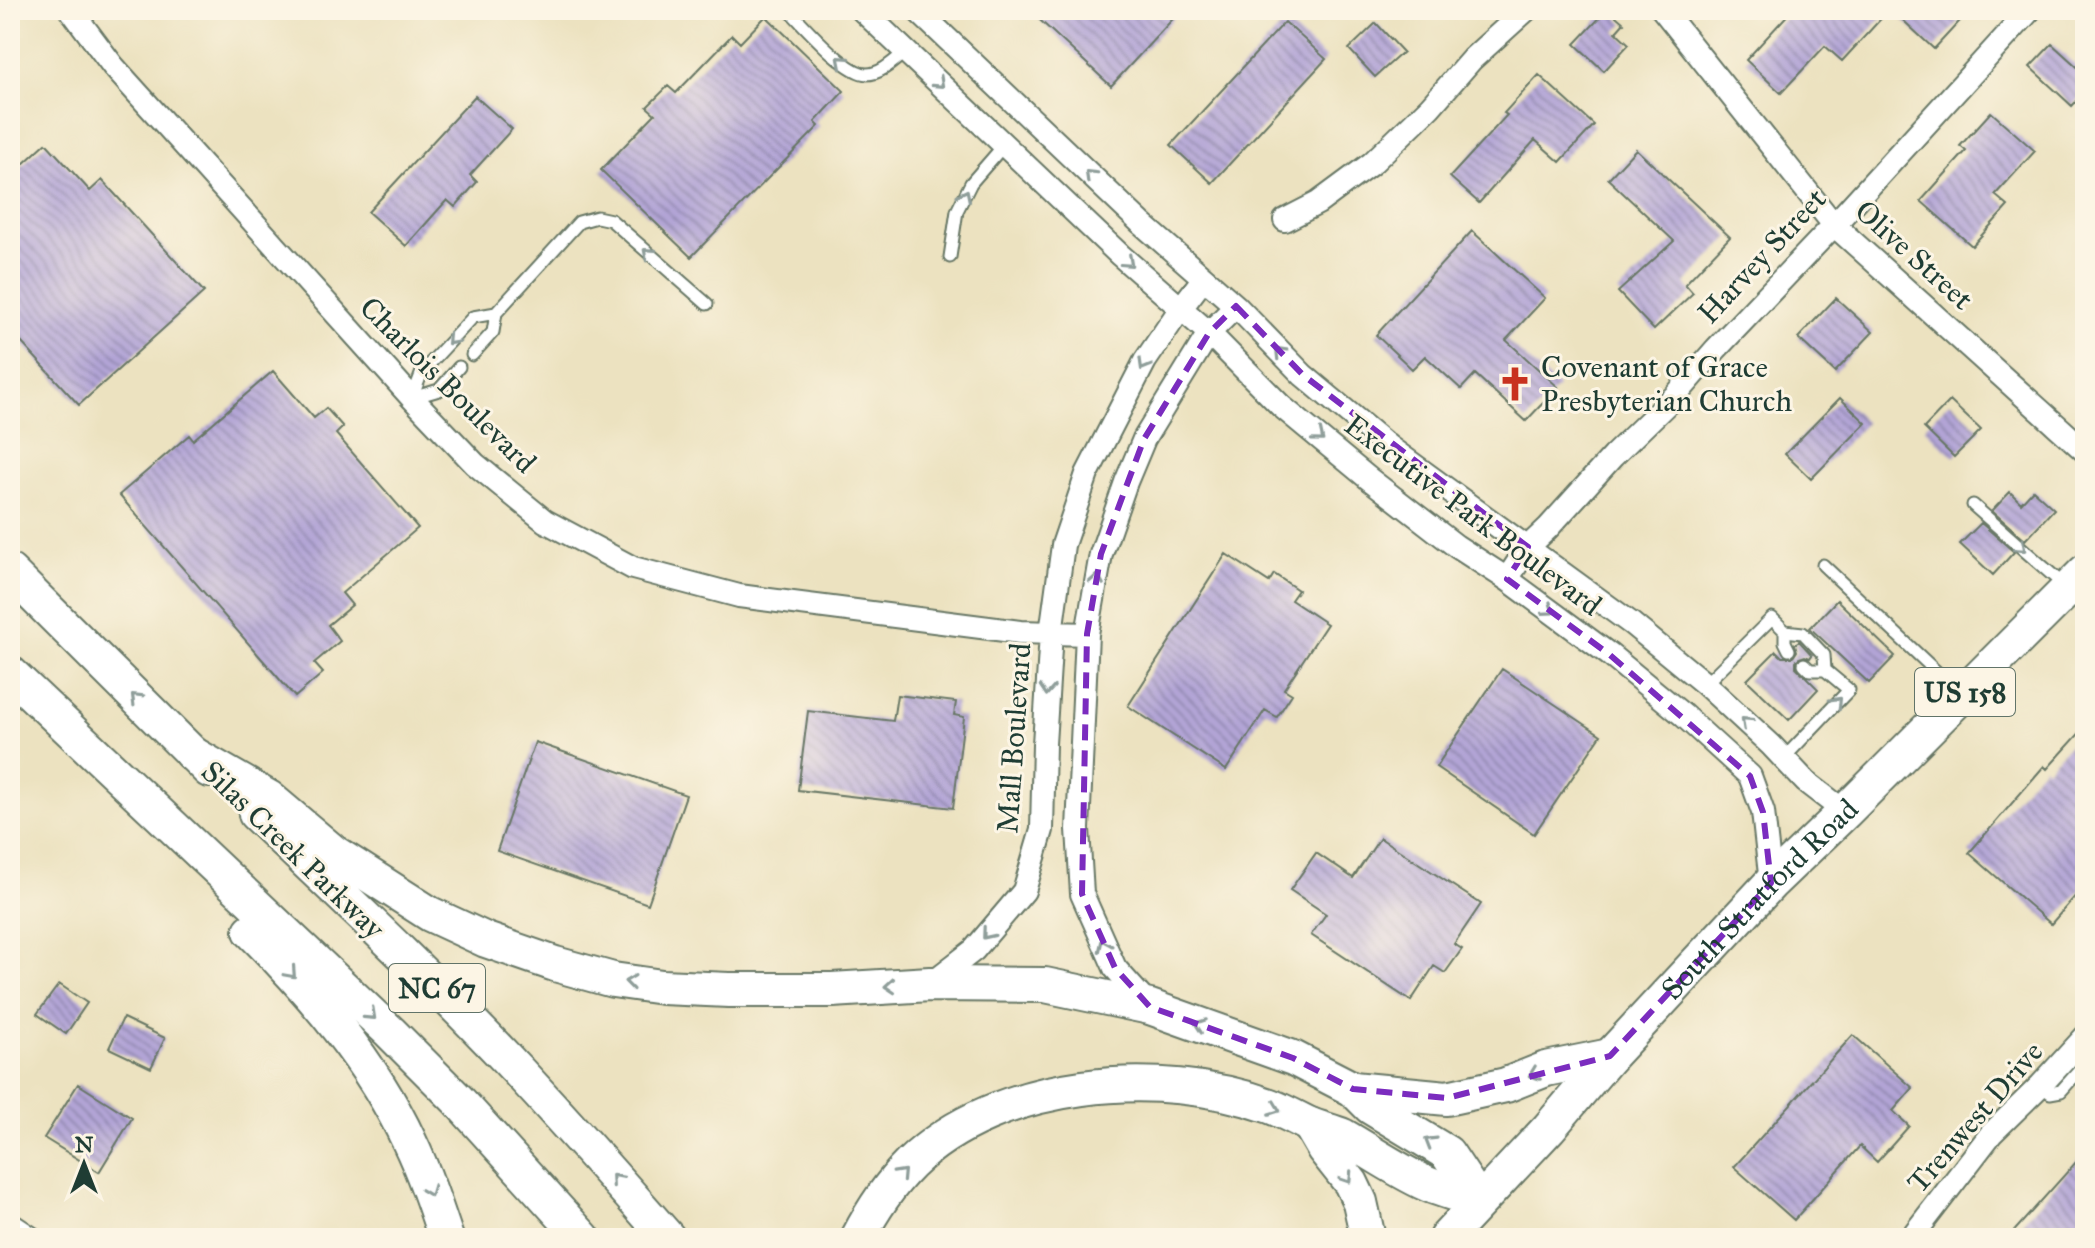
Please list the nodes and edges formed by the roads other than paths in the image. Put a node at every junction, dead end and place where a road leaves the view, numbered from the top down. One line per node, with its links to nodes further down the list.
1 (71, 10): 24 (street, Charlois Boulevard)
2 (789, 10): 9 (lane, one-way to 2)
3 (862, 10): 9 (street, Executive Park Boulevard)
4 (917, 10): 8 (street, Executive Park Boulevard)
5 (1526, 10): 12 (street)
6 (1663, 10): 14 (street, Olive Street)
7 (2030, 10): 14 (street, Harvey Street)
8 (936, 28): 9 (street); 11 (street, Executive Park Boulevard, one-way to 8)
9 (905, 52): 10 (street, Executive Park Boulevard, one-way to 10)
10 (1004, 145): 13 (street, Executive Park Boulevard); 15 (lane, one-way to 10)
11 (1113, 196): 13 (street); 16 (street, Executive Park Boulevard)
12 (1285, 220)
13 (1086, 223): 19 (street, Executive Park Boulevard, one-way to 19)
14 (1834, 225): 25 (street, Olive Street); 29 (street, Harvey Street)
15 (950, 257)
16 (1204, 278): 18 (street, Executive Park Boulevard); 19 (street, Mall Boulevard)
17 (707, 304): 20 (lane, one-way to 20)
18 (1236, 306): 21 (street); 29 (street, Executive Park Boulevard, one-way to 18)
19 (1181, 308): 21 (street, Executive Park Boulevard); 26 (street, Mall Boulevard, one-way to 26)
20 (496, 313): 22 (lane); 24 (lane, one-way to 24)
21 (1209, 333): 27 (street); 32 (street, Executive Park Boulevard, one-way to 32)
22 (472, 355)
23 (459, 367): 24 (lane)
24 (412, 398): 35 (street, Charlois Boulevard)
25 (2085, 451)
26 (1093, 462): 27 (street); 35 (street, Mall Boulevard)
27 (1126, 482): 36 (street, one-way to 27)
28 (1973, 505): 33 (lane, one-way to 33)
29 (1528, 547): 32 (street, Harvey Street); 41 (street, Executive Park Boulevard)
30 (1823, 565): 42 (lane)
31 (10, 572): 44 (main road, Silas Creek Parkway / NC 67, one-way to 31)
32 (1507, 579): 47 (street, Executive Park Boulevard, one-way to 47)
33 (2077, 581): 42 (main road, South Stratford Road / US 158)
34 (1785, 631): 37 (lane); 39 (lane); 41 (lane)
35 (1051, 633): 36 (street, Charlois Boulevard); 48 (street, Mall Boulevard, one-way to 48)
36 (1087, 634): 49 (street, one-way to 36)
37 (1789, 650)
38 (1804, 664): 39 (lane)
39 (1825, 670): 45 (lane, one-way to 39)
40 (10, 673): 43 (main road, NC 67)
41 (1705, 684): 45 (street, Executive Park Boulevard, one-way to 41)
42 (1962, 695): 46 (main road, South Stratford Road / US 158)
43 (70, 731): 59 (main road, one-way to 59); 60 (main road, NC 67, one-way to 60)
44 (191, 753): 48 (main road, one-way to 44); 61 (main road, Silas Creek Parkway / NC 67, one-way to 44)
45 (1784, 758): 46 (street, Executive Park Boulevard)
46 (1845, 812): 47 (main road, South Stratford Road / US 158)
47 (1771, 883): 51 (main road, South Stratford Road / US 158)
48 (930, 984): 49 (main road)
49 (1150, 1007): 54 (main road, one-way to 49)
50 (2085, 1037): 53 (street, Trenwest Drive)
51 (1610, 1056): 54 (main road, one-way to 54); 56 (main road, South Stratford Road / US 158)
52 (2085, 1064): 53 (lane)
53 (2041, 1085): 65 (street, Trenwest Drive)
54 (1353, 1089): 56 (main road, one-way to 54)
55 (1310, 1125): 56 (main road); 62 (main road, one-way to 55); 63 (main road, one-way to 63)
56 (1479, 1201): 64 (main road, South Stratford Road / US 158)
57 (10, 1224): 58 (street)
58 (31, 1238)
59 (446, 1238)
60 (583, 1238)
61 (668, 1238)
62 (858, 1238)
63 (1368, 1238)
64 (1446, 1238)
65 (1911, 1238)

